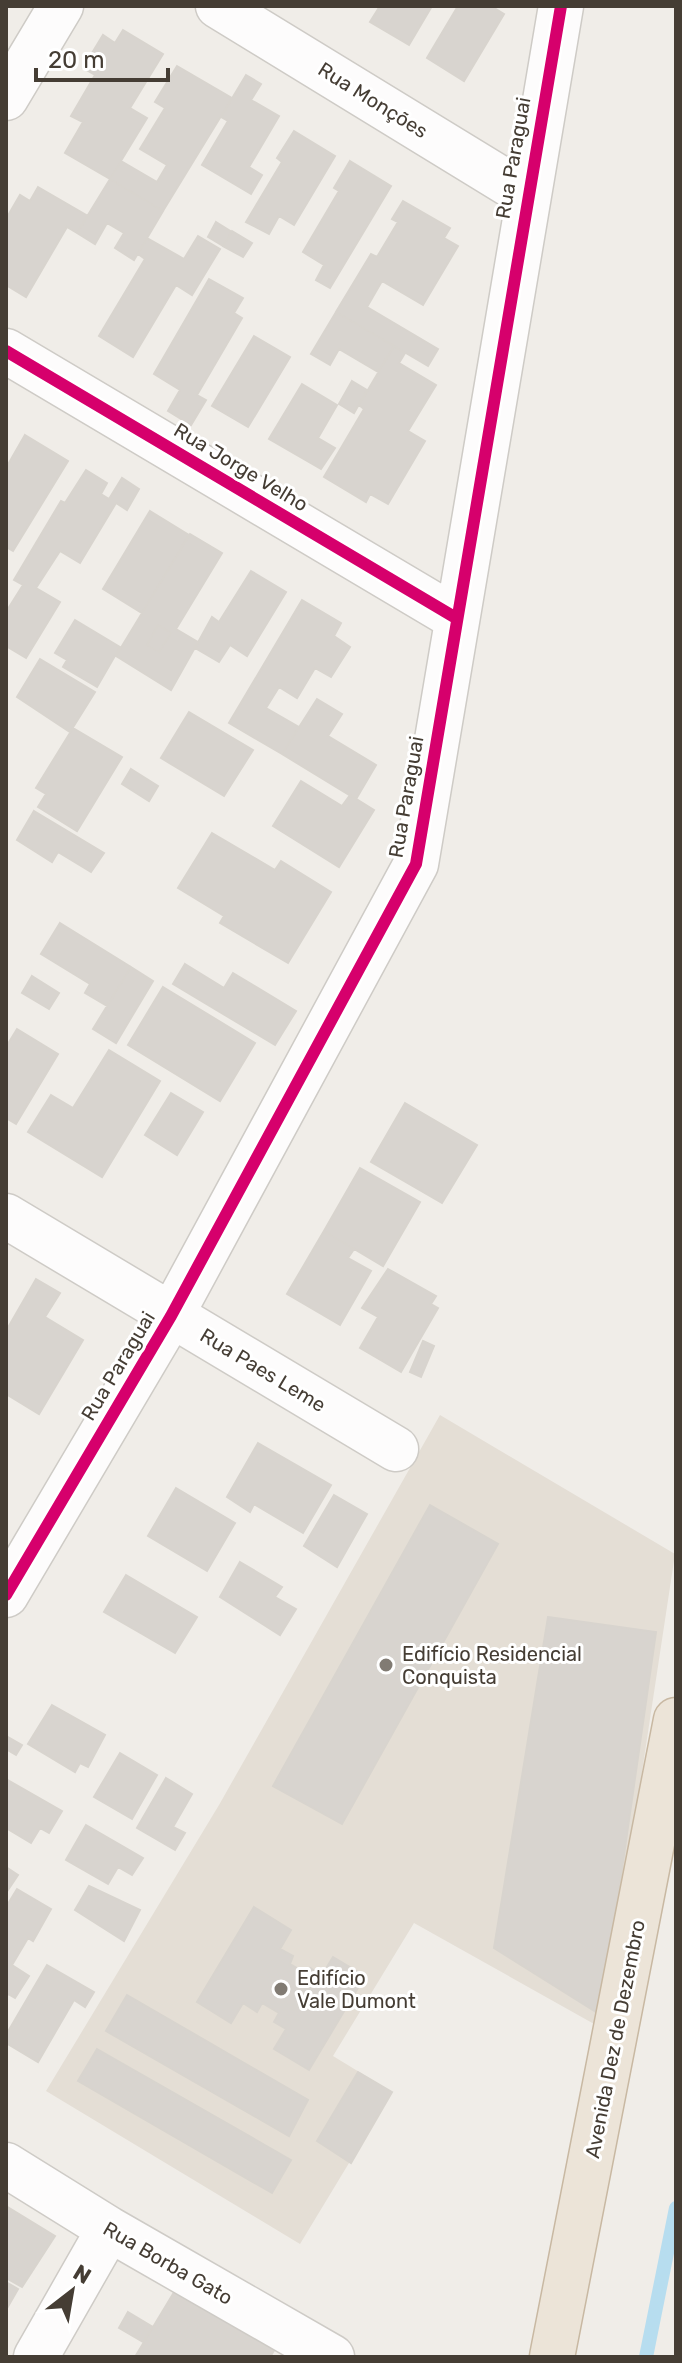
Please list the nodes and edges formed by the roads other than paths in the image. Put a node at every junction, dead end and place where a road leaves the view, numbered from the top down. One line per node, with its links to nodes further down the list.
1 (61, 6): 4 (street)
2 (218, 6): 5 (street, Rua Monções)
3 (561, 6): 5 (street, Rua Paraguai)
4 (6, 98)
5 (527, 195): 7 (street, Rua Paraguai)
6 (6, 351): 7 (street, Rua Jorge Velho)
7 (456, 618): 9 (street, Rua Paraguai)
8 (6, 1216): 9 (street, Rua Paes Leme)
9 (171, 1316): 10 (street, Rua Paes Leme); 11 (street, Rua Paraguai)
10 (396, 1449)
11 (6, 1595)
12 (676, 1720): 17 (highway, Avenida Dez de Dezembro)
13 (6, 2165): 14 (street, Rua Borba Gato)
14 (109, 2229): 15 (street); 16 (street, Rua Borba Gato)
15 (36, 2357)
16 (332, 2357)
17 (552, 2357)

